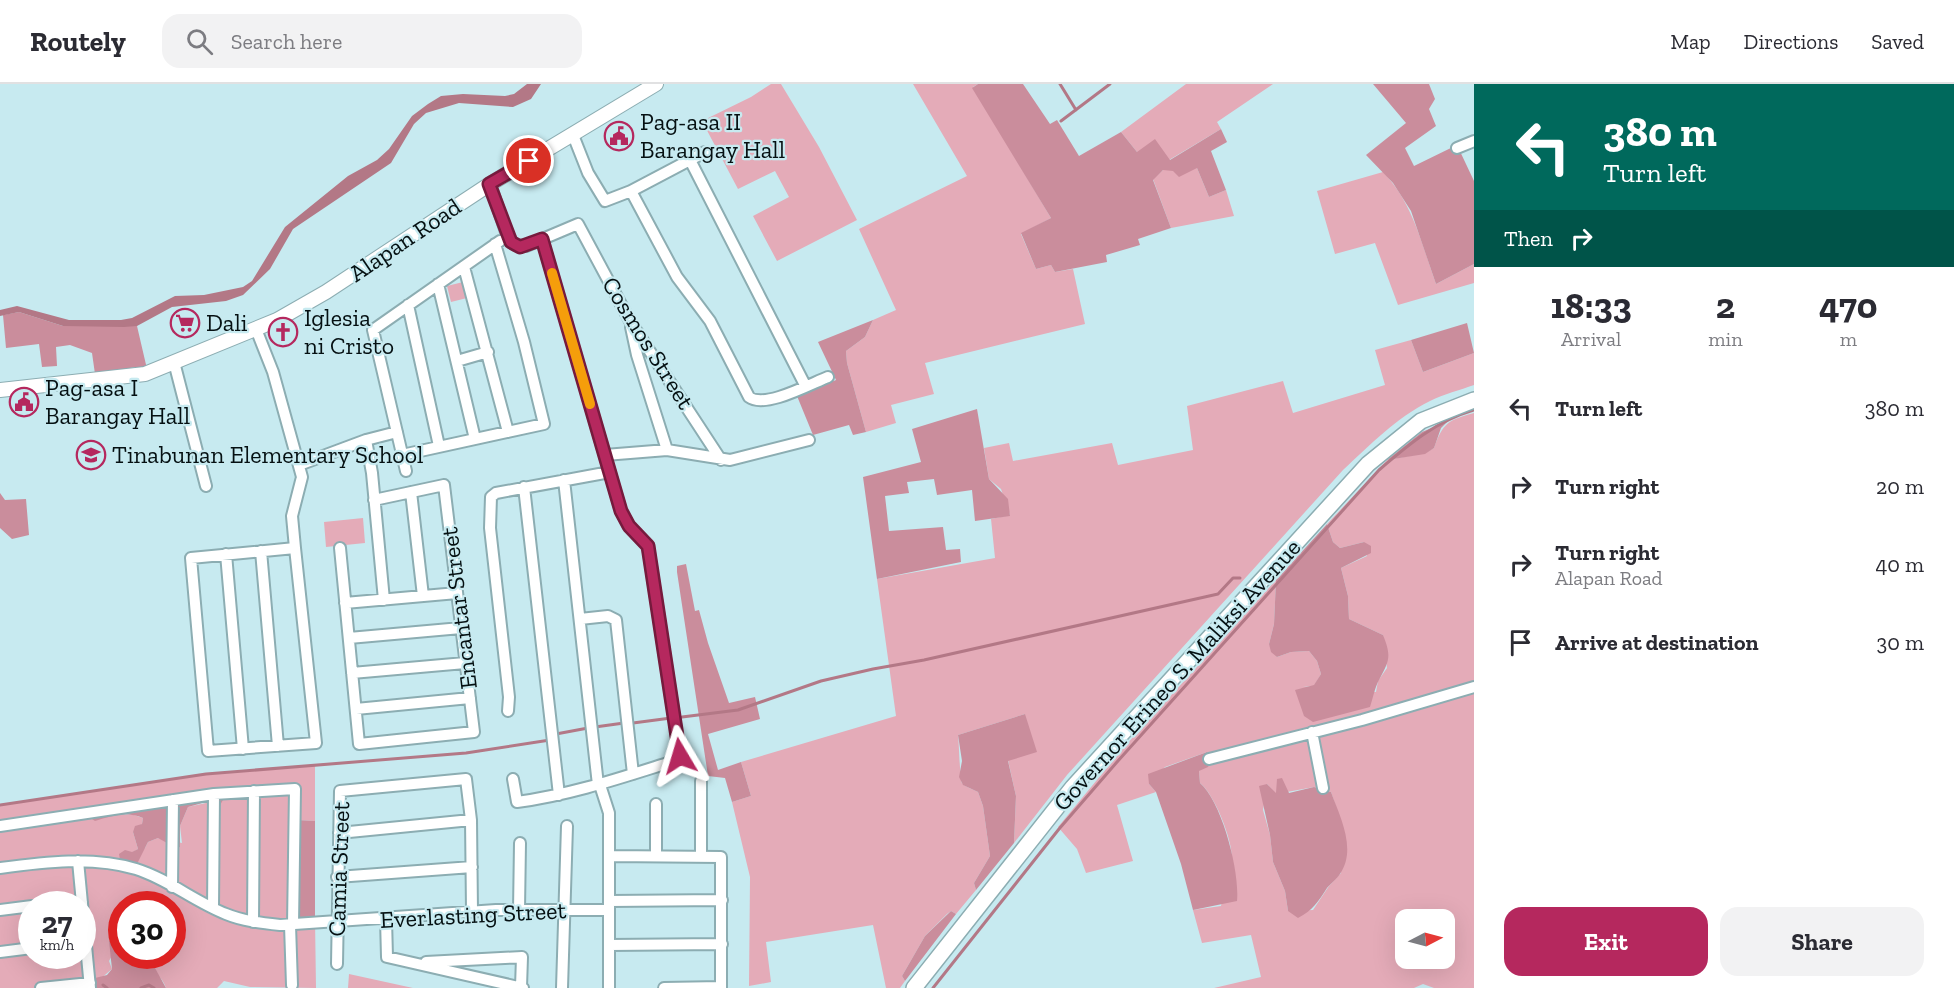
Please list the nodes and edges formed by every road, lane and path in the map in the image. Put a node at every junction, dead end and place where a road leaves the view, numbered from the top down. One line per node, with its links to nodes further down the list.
1 (656, 84): 2 (street, Alapan Road)
2 (573, 135): 7 (street, Alapan Road); 8 (street)
3 (1474, 141): 4 (street)
4 (1457, 148)
5 (705, 152): 6 (street)
6 (690, 160): 8 (street); 21 (street)
7 (489, 184): 9 (street); 16 (street, Alapan Road)
8 (631, 191): 21 (street)
9 (507, 235): 10 (street); 11 (street)
10 (542, 239): 15 (street, Cosmos Street); 32 (street)
11 (495, 244): 12 (street); 25 (street)
12 (464, 267): 13 (street); 17 (street)
13 (438, 284): 14 (street); 18 (street)
14 (408, 305): 24 (street); 29 (street)
15 (630, 321): 30 (street); 33 (street, Cosmos Street)
16 (256, 329): 19 (street, Alapan Road); 34 (street)
17 (488, 352): 18 (street); 25 (street)
18 (457, 361): 26 (street)
19 (174, 362): 22 (street, Alapan Road); 38 (street)
20 (828, 376): 21 (street)
21 (805, 386)
22 (0, 390)
23 (1474, 400): 115 (main road, Governor Erineo S. Maliksi Avenue)
24 (397, 432): 27 (street); 31 (street)
25 (508, 432): 26 (street)
26 (475, 439): 29 (street)
27 (366, 440): 34 (street); 41 (street)
28 (809, 440): 33 (street)
29 (439, 446): 31 (street)
30 (667, 450): 32 (street); 33 (street)
31 (402, 455): 35 (street)
32 (605, 455): 36 (street)
33 (722, 460)
34 (299, 465): 42 (street)
35 (406, 471)
36 (610, 472): 37 (street); 63 (street)
37 (564, 480): 39 (street); 50 (street)
38 (206, 486)
39 (524, 488): 58 (street); 70 (street)
40 (411, 492): 41 (street); 46 (street, Encantar Street); 47 (street)
41 (374, 500): 48 (street)
42 (295, 548): 44 (street); 60 (street)
43 (340, 548): 49 (street)
44 (261, 551): 45 (street); 60 (street)
45 (226, 555): 61 (street); 61 (street)
46 (457, 593): 47 (street); 51 (street, Encantar Street)
47 (423, 596): 48 (street)
48 (384, 600): 49 (street)
49 (345, 603): 52 (street)
50 (580, 619): 63 (street); 66 (street)
51 (461, 628): 52 (street); 53 (street, Encantar Street)
52 (349, 638): 54 (street)
53 (465, 663): 54 (street); 56 (street, Encantar Street)
54 (352, 673): 57 (street)
55 (1474, 687): 59 (street)
56 (470, 698): 57 (street); 57 (street, Encantar Street)
57 (356, 709)
58 (508, 711)
59 (1312, 732): 62 (street); 67 (street)
60 (278, 746): 61 (street)
61 (243, 749)
62 (1209, 759)
63 (633, 774): 66 (street)
64 (513, 779): 70 (street)
65 (701, 781): 80 (street)
66 (599, 785): 70 (street); 78 (street)
67 (1323, 788)
68 (254, 791): 69 (street); 96 (street); 98 (street)
69 (214, 794): 71 (street); 90 (street)
70 (559, 795)
71 (173, 800): 74 (street); 85 (street)
72 (656, 804): 79 (street)
73 (471, 820): 76 (street); 76 (street, Camia Street); 82 (street)
74 (0, 826)
75 (567, 826): 93 (street)
76 (339, 833): 84 (street, Camia Street)
77 (520, 843): 92 (street)
78 (609, 855): 79 (street); 88 (street)
79 (656, 856): 80 (street)
80 (700, 856): 87 (street)
81 (78, 861): 83 (street, Everlasting Street); 85 (street, Everlasting Street); 86 (street)
82 (472, 867): 84 (street); 94 (street)
83 (0, 868)
84 (337, 877): 97 (street, Camia Street)
85 (172, 887): 90 (street, Everlasting Street)
86 (81, 891)
87 (722, 900): 88 (street, Everlasting Street); 100 (street)
88 (609, 906): 93 (street, Everlasting Street); 99 (street)
89 (18, 908): 91 (street)
90 (213, 908): 96 (street, Everlasting Street)
91 (0, 910)
92 (519, 910): 93 (street, Everlasting Street); 94 (street, Everlasting Street)
93 (564, 910): 111 (street)
94 (472, 911): 95 (street, Everlasting Street)
95 (386, 919): 97 (street, Everlasting Street); 103 (street)
96 (253, 922): 98 (street, Everlasting Street)
97 (337, 922): 98 (street, Everlasting Street); 104 (street, Camia Street)
98 (292, 925): 107 (street)
99 (609, 945): 100 (street); 112 (street)
100 (722, 945): 114 (street)
101 (18, 950): 102 (street)
102 (0, 952)
103 (416, 963): 110 (street); 110 (street)
104 (337, 964)
105 (88, 969): 106 (street)
106 (90, 985): 109 (street)
107 (292, 985)
108 (41, 988): 109 (street)
109 (46, 988)
110 (522, 988)
111 (562, 988)
112 (609, 988)
113 (664, 988): 114 (street)
114 (721, 988)
115 (914, 988)

